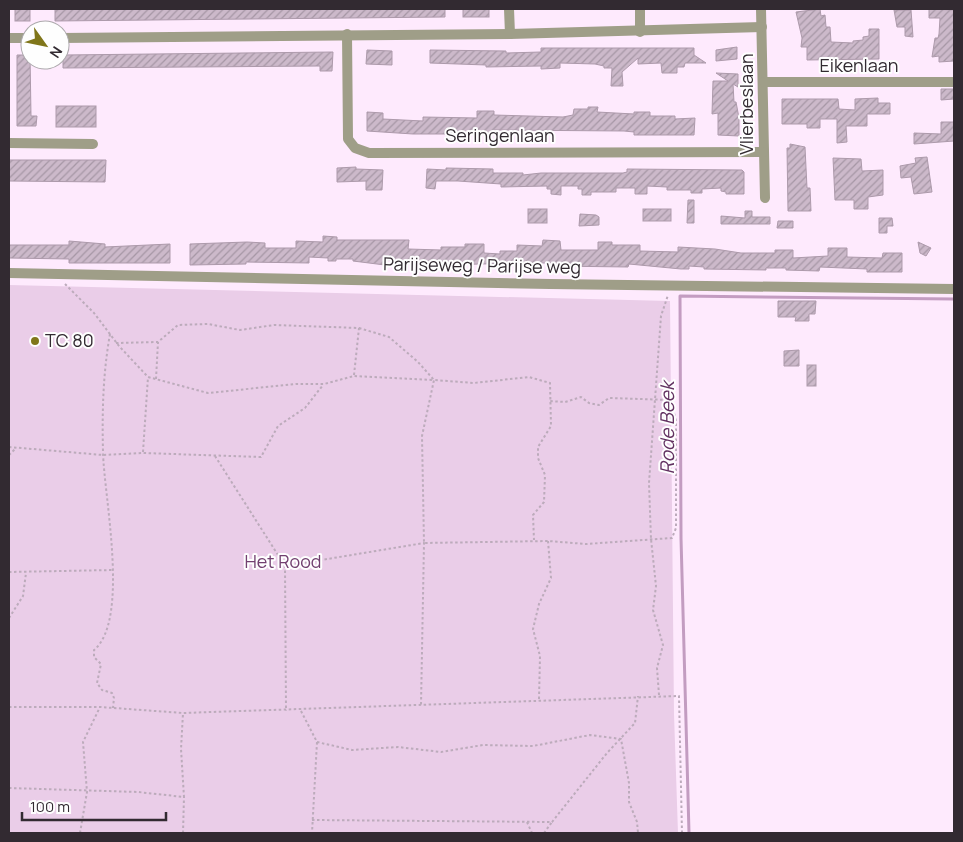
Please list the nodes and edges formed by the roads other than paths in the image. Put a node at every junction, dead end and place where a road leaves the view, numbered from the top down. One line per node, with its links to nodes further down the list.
1 (509, 9): 7 (street)
2 (640, 9): 5 (street)
3 (761, 9): 4 (street, Vlierbeslaan)
4 (762, 28): 5 (street); 9 (street, Vlierbeslaan)
5 (640, 32): 7 (street)
6 (347, 34): 7 (street); 8 (street); 13 (street, Seringenlaan)
7 (510, 34)
8 (70, 38)
9 (764, 82): 10 (street, Eikenlaan); 13 (street, Vlierbeslaan)
10 (954, 82)
11 (9, 143): 12 (street)
12 (93, 144)
13 (763, 152): 14 (street, Vlierbeslaan)
14 (765, 198)
15 (9, 272): 16 (street, Parijseweg / Parijse weg)
16 (954, 289)

